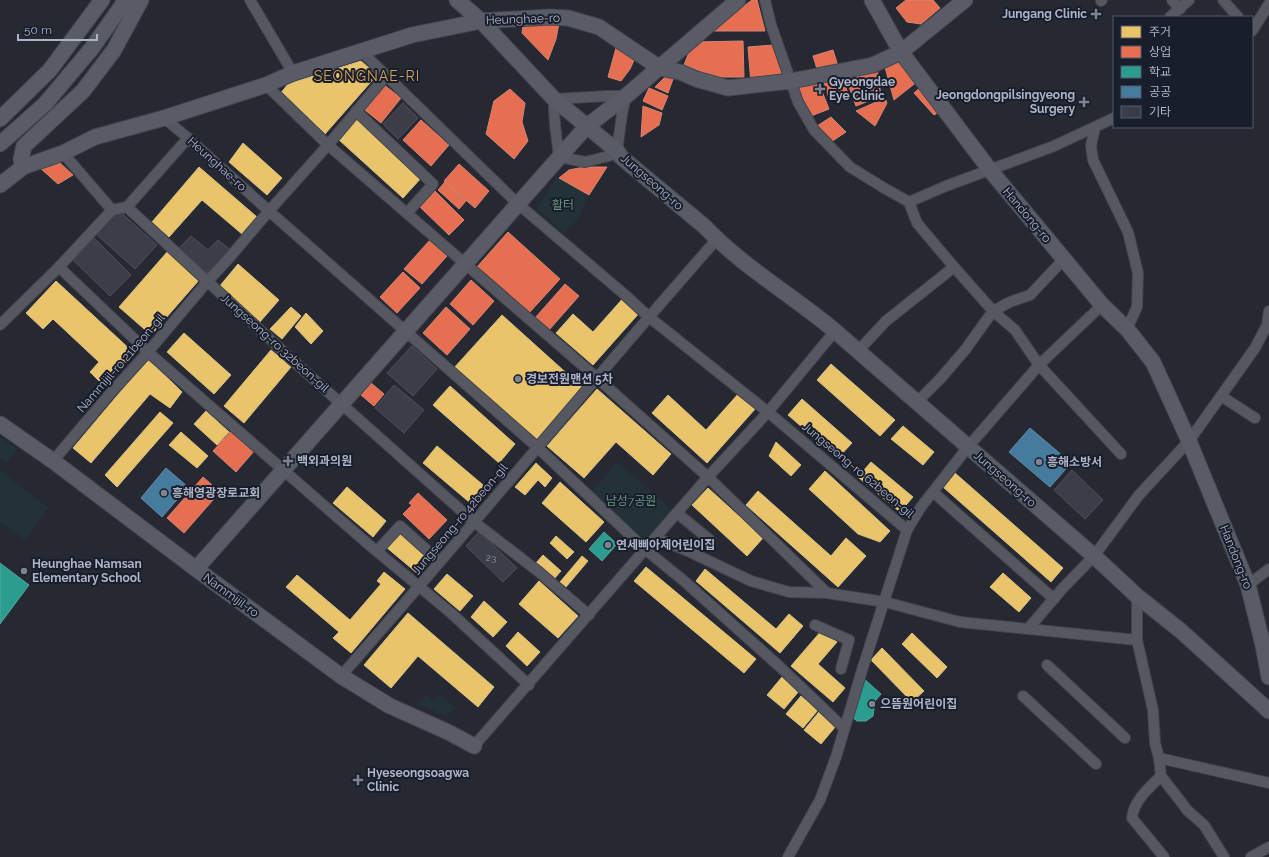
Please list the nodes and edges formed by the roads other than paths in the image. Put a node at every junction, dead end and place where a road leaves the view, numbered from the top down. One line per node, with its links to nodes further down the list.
1 (125, 0): 35 (street)
2 (141, 0): 40 (street)
3 (250, 0): 22 (street)
4 (457, 0): 17 (street, Jungseong-ro)
5 (738, 0): 21 (street)
6 (765, 0): 24 (street)
7 (872, 0): 20 (street, Handong-ro)
8 (966, 0): 20 (street, Heunghae-ro)
9 (1172, 0): 14 (street)
10 (1189, 0): 14 (street)
11 (1223, 0): 16 (street)
12 (99, 3): 31 (street)
13 (1269, 4): 18 (street)
14 (1180, 9): 15 (street)
15 (1171, 16)
16 (1237, 16)
17 (481, 21): 19 (street, Heunghae-ro); 21 (street, Heunghae-ro); 27 (street, Jungseong-ro)
18 (1253, 29)
19 (361, 51): 22 (street, Heunghae-ro); 23 (street)
20 (901, 52): 24 (street, Heunghae-ro); 41 (street, Handong-ro)
21 (660, 68): 24 (street, Heunghae-ro); 26 (street)
22 (293, 73): 25 (street, Heunghae-ro)
23 (386, 76): 28 (street, Nammijil-ro 21beon-gil); 44 (street)
24 (791, 81): 43 (street)
25 (266, 85): 29 (street, Heunghae-ro); 36 (street)
26 (626, 96): 27 (street); 33 (street); 37 (street)
27 (554, 99): 33 (street, Jungseong-ro); 39 (street)
28 (356, 112): 36 (street, Nammijil-ro 21beon-gil); 48 (street)
29 (164, 118): 34 (street, Heunghae-ro); 38 (street, Heunghae-ro)
30 (1113, 118): 32 (street)
31 (0, 119)
32 (1095, 126): 41 (street); 60 (street)
33 (586, 127): 37 (street, Jungseong-ro); 39 (street)
34 (188, 138): 45 (street); 47 (street, Heunghae-ro)
35 (0, 144)
36 (328, 144): 47 (street, Nammijil-ro 21beon-gil); 48 (street)
37 (617, 151): 39 (street); 49 (street, Jungseong-ro)
38 (63, 153): 40 (street, Heunghae-ro); 46 (street)
39 (559, 157): 44 (street)
40 (23, 167): 42 (street, Heunghae-ro)
41 (990, 170): 43 (street); 50 (street, Handong-ro)
42 (0, 185)
43 (909, 202): 53 (street)
44 (518, 204): 51 (street); 58 (street, Jungseong-ro 62beon-gil)
45 (127, 207): 46 (street); 54 (street)
46 (112, 210): 52 (street)
47 (269, 211): 54 (street, Nammijil-ro 21beon-gil); 61 (street)
48 (406, 213): 51 (street)
49 (717, 239): 58 (street, Jungseong-ro 42beon-gil); 62 (street, Jungseong-ro)
50 (1064, 259): 55 (street, Handong-ro); 56 (street)
51 (465, 264): 61 (street); 66 (street)
52 (59, 267): 59 (street); 64 (street)
53 (954, 268): 56 (street); 63 (street)
54 (208, 281): 64 (street, Nammijil-ro 21beon-gil); 69 (street, Jungseong-ro 32beon-gil)
55 (1102, 305): 60 (street, Handong-ro); 65 (street)
56 (993, 311): 65 (street); 68 (street)
57 (1269, 311): 67 (street)
58 (649, 317): 66 (street, Jungseong-ro 42beon-gil); 70 (street, Jungseong-ro 62beon-gil)
59 (0, 325)
60 (1127, 329): 73 (street, Handong-ro)
61 (406, 331): 69 (street); 74 (street)
62 (835, 331): 63 (street, Jungseong-ro); 70 (street)
63 (858, 351): 68 (street, Jungseong-ro)
64 (148, 352): 77 (street, Nammijil-ro 21beon-gil); 78 (street)
65 (1039, 366): 75 (street, Jungseong-ro 62beon-gil); 76 (street)
66 (596, 377): 74 (street, Jungseong-ro 42beon-gil); 79 (street)
67 (1221, 396): 71 (street); 73 (street)
68 (917, 402): 75 (street, Jungseong-ro)
69 (342, 404): 78 (street); 82 (street, Jungseong-ro 32beon-gil)
70 (768, 412): 79 (street); 83 (street, Jungseong-ro 62beon-gil)
71 (1255, 418)
72 (0, 424): 77 (street, Nammijil-ro)
73 (1188, 441): 88 (street); 92 (street, Handong-ro)
74 (537, 447): 82 (street, Jungseong-ro 42beon-gil); 86 (street)
75 (968, 447): 80 (street, Jungseong-ro 62beon-gil); 88 (street, Jungseong-ro)
76 (1121, 454)
77 (53, 461): 91 (street, Nammijil-ro)
78 (283, 470): 87 (street); 91 (street)
79 (708, 478): 81 (street); 94 (street)
80 (933, 492): 83 (street, Jungseong-ro 62beon-gil); 96 (street)
81 (677, 513): 84 (street); 85 (street)
82 (474, 522): 89 (street, Jungseong-ro 42beon-gil); 98 (street, Jungseong-ro 32beon-gil)
83 (907, 530): 97 (street)
84 (656, 538): 86 (street); 94 (street)
85 (710, 540)
86 (646, 550): 98 (street); 110 (street)
87 (377, 551): 89 (street); 93 (street)
88 (1094, 556): 95 (street, Jungseong-ro); 96 (street)
89 (439, 562): 93 (street, Jungseong-ro 42beon-gil)
90 (1269, 569): 92 (street)
91 (196, 570): 105 (street, Nammijil-ro)
92 (1248, 585): 102 (street, Handong-ro)
93 (420, 586): 105 (street, Jungseong-ro 42beon-gil); 107 (street)
94 (827, 593): 97 (street)
95 (1137, 596): 101 (street); 109 (street, Jungseong-ro)
96 (1054, 599): 100 (street)
97 (885, 602): 100 (street); 110 (street)
98 (589, 615): 107 (street)
99 (815, 625): 104 (street)
100 (1028, 630): 101 (street)
101 (1137, 640): 113 (street)
102 (1266, 645): 106 (street, Handong-ro)
103 (1047, 665): 111 (street)
104 (841, 668)
105 (341, 676): 112 (street, Nammijil-ro)
106 (1269, 677)
107 (529, 685): 112 (street)
108 (1023, 696): 114 (street)
109 (1269, 710)
110 (844, 728): 118 (street)
111 (1125, 738)
112 (474, 746)
113 (1159, 758): 115 (street); 116 (street)
114 (1096, 764)
115 (1161, 776): 119 (street); 120 (street)
116 (1269, 783)
117 (1269, 847): 121 (street)
118 (788, 857)
119 (1164, 857)
120 (1224, 857)
121 (1251, 857)

